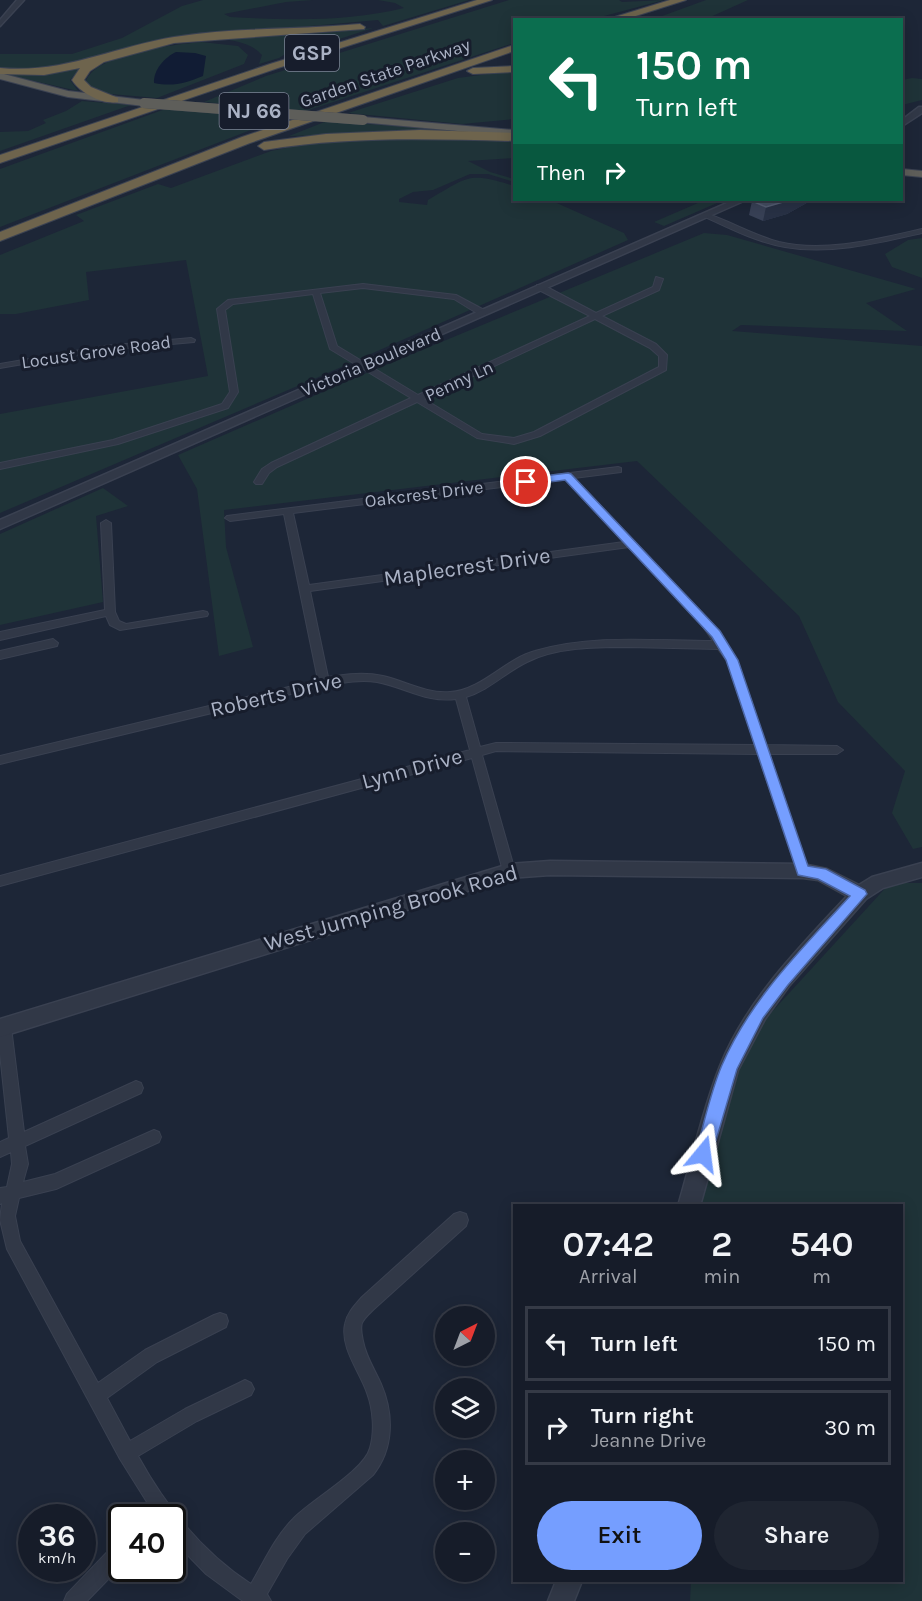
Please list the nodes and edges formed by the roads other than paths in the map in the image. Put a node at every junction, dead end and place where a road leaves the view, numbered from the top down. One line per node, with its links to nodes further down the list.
1 (21, 0): 8 (street)
2 (487, 0): 5 (highway, Garden State Parkway / GSP)
3 (681, 0): 6 (highway)
4 (693, 0): 7 (highway)
5 (474, 4): 13 (highway); 18 (highway, Garden State Parkway / GSP)
6 (617, 18)
7 (644, 18)
8 (0, 24)
9 (244, 46): 17 (highway)
10 (513, 48): 15 (highway, Garden State Parkway)
11 (256, 59): 18 (highway)
12 (513, 69): 15 (highway)
13 (0, 71)
14 (0, 76): 17 (highway, NJ 66)
15 (394, 88): 26 (highway, Garden State Parkway)
16 (27, 95): 17 (highway, NJ 66)
17 (113, 100): 18 (highway, NJ 66)
18 (148, 104): 22 (highway, NJ 66, bridge); 25 (highway, Garden State Parkway / GSP)
19 (922, 109): 20 (street)
20 (903, 123)
21 (513, 125): 22 (highway)
22 (430, 126): 24 (highway, NJ 66)
23 (513, 135): 26 (highway)
24 (513, 135)
25 (0, 159)
26 (171, 168): 34 (highway, Garden State Parkway)
27 (922, 169): 28 (highway)
28 (903, 170)
29 (903, 170): 30 (highway)
30 (922, 175)
31 (739, 201): 32 (street, Victoria Boulevard)
32 (705, 215): 33 (street); 36 (street, Victoria Boulevard)
33 (922, 231)
34 (0, 237)
35 (659, 279): 39 (street, Penny Ln)
36 (540, 287): 38 (street, Victoria Boulevard); 39 (street)
37 (316, 291): 38 (street); 41 (street); 44 (street)
38 (483, 313): 41 (street, Victoria Boulevard)
39 (597, 316): 43 (street, Penny Ln); 43 (street)
40 (191, 340): 42 (street, Locust Grove Road)
41 (365, 365): 43 (street); 51 (street, Victoria Boulevard)
42 (0, 366)
43 (420, 399): 47 (street, Penny Ln)
44 (0, 466)
45 (618, 470): 46 (street, Oakcrest Drive)
46 (568, 477): 48 (street, Oakcrest Drive); 52 (street)
47 (259, 482)
48 (288, 511): 49 (street, Oakcrest Drive); 53 (street)
49 (230, 518)
50 (106, 523): 54 (street)
51 (0, 525)
52 (631, 544): 53 (street, Maplecrest Drive); 58 (street)
53 (304, 589): 60 (street)
54 (110, 612): 55 (street); 56 (street)
55 (203, 614)
56 (0, 636)
57 (53, 643): 59 (street)
58 (723, 645): 61 (street); 62 (street)
59 (0, 655)
60 (324, 682): 61 (street, Roberts Drive); 65 (street, Roberts Drive)
61 (460, 695): 64 (street)
62 (762, 749): 63 (street, Lynn Drive); 64 (street, Lynn Drive); 68 (street)
63 (837, 750)
64 (475, 752): 67 (street); 69 (street, Lynn Drive)
65 (0, 760)
66 (922, 870): 70 (street)
67 (509, 871): 68 (street, West Jumping Brook Road); 71 (street, West Jumping Brook Road)
68 (803, 871): 70 (street, West Jumping Brook Road)
69 (0, 881)
70 (860, 894): 77 (street)
71 (2, 1028): 74 (street)
72 (136, 1088): 74 (street)
73 (154, 1137): 76 (street)
74 (18, 1142): 75 (street); 76 (street)
75 (0, 1150)
76 (6, 1194): 81 (street)
77 (690, 1204)
78 (460, 1220): 87 (street)
79 (220, 1321): 81 (street)
80 (245, 1389): 82 (street)
81 (95, 1395): 82 (street)
82 (126, 1453): 83 (street)
83 (156, 1504)
84 (186, 1541): 87 (street)
85 (108, 1566): 88 (street)
86 (569, 1582): 89 (street)
87 (258, 1599)
88 (74, 1601)
89 (561, 1601)

